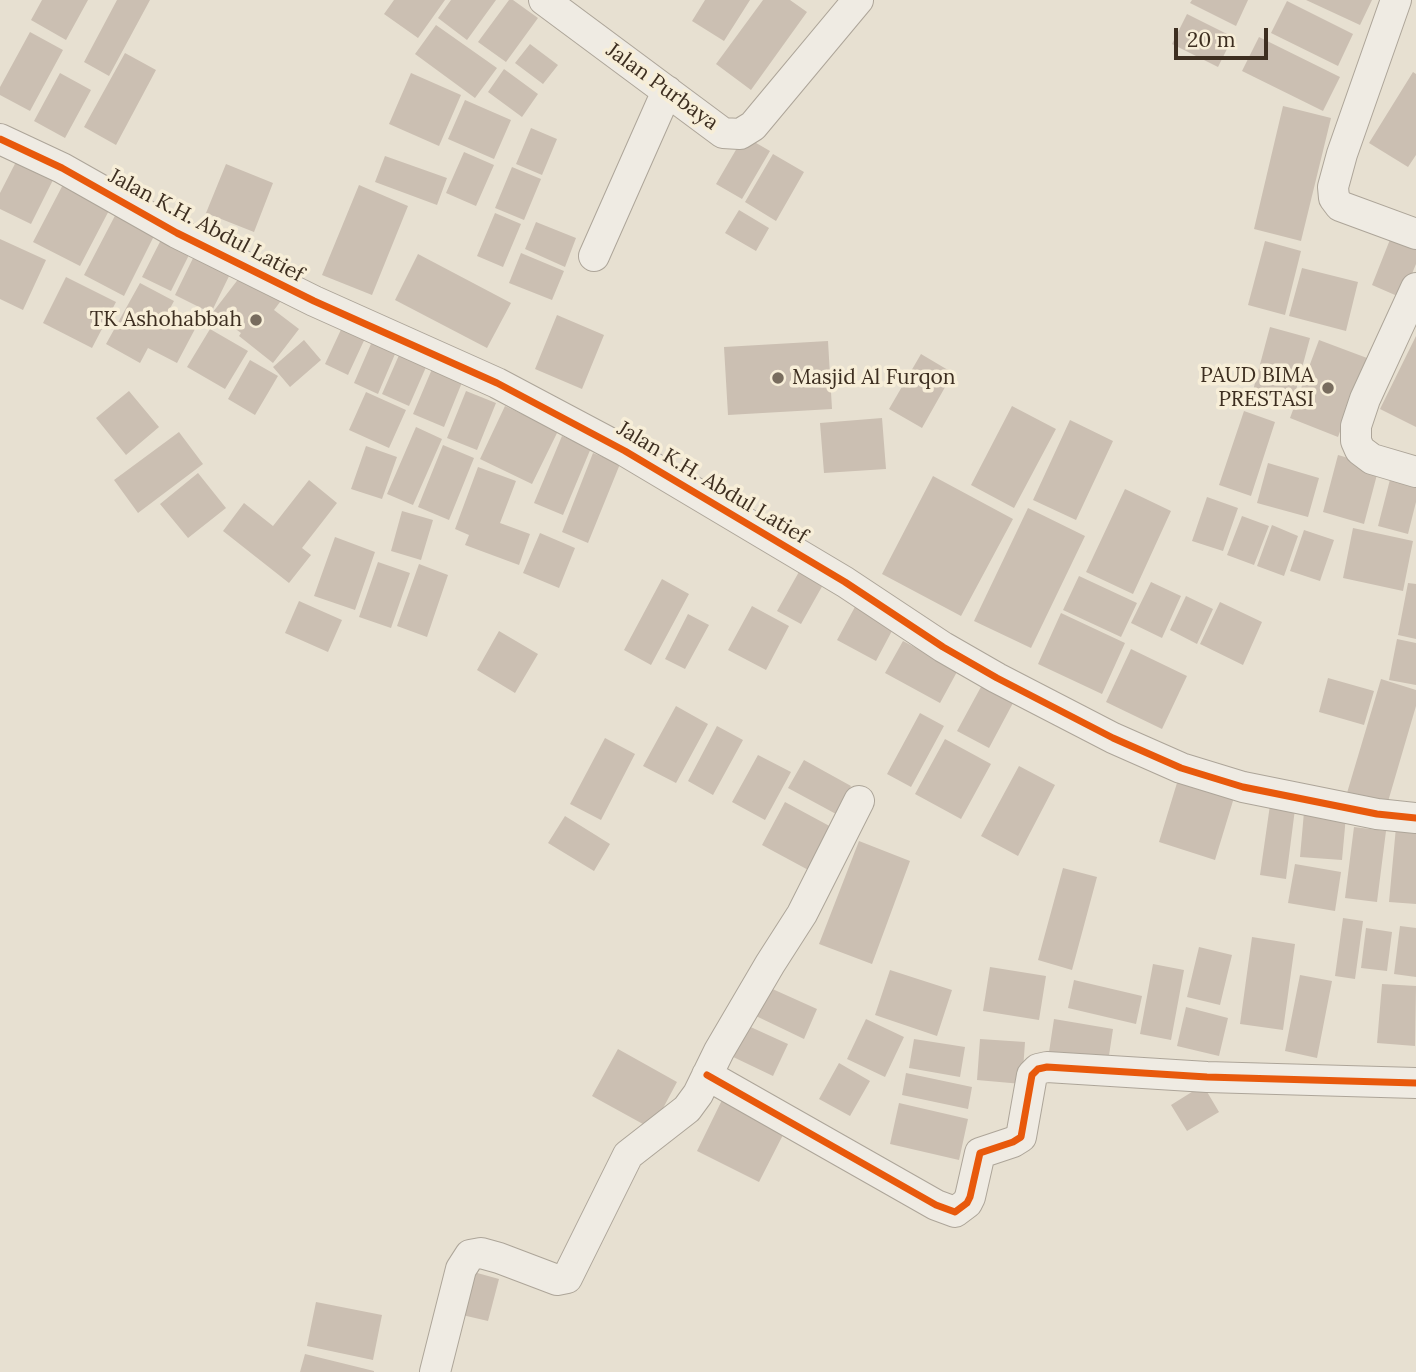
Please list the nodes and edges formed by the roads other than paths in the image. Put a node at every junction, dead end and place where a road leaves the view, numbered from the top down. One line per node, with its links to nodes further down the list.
1 (544, 0): 4 (street, Jalan Purbaya)
2 (858, 0): 4 (street, Jalan Purbaya)
3 (1396, 0): 6 (street)
4 (667, 91): 7 (street)
5 (0, 139): 11 (street, Jalan K.H. Abdul Latief)
6 (1416, 234)
7 (594, 256)
8 (1416, 288): 9 (street)
9 (1416, 472)
10 (859, 801): 12 (street)
11 (1416, 818)
12 (707, 1074): 13 (street); 14 (street)
13 (1416, 1083)
14 (435, 1372)

